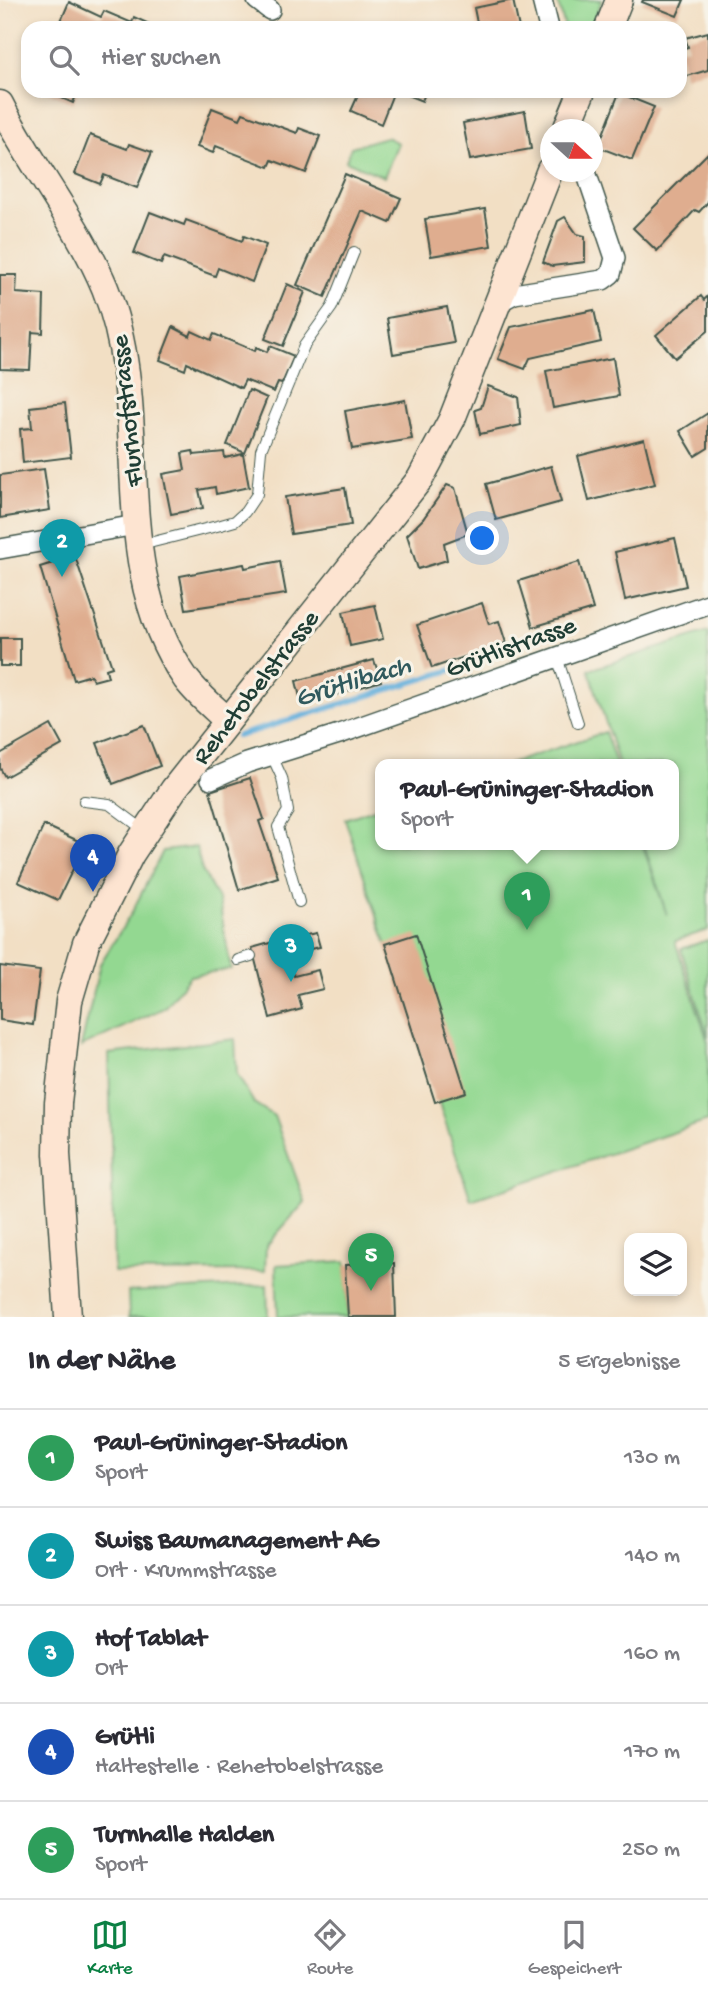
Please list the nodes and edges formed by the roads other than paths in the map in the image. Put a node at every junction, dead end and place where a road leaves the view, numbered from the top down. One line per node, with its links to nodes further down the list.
1 (542, 0): 3 (street)
2 (619, 0): 4 (street)
3 (548, 21)
4 (611, 21)
5 (579, 98): 7 (street)
6 (2, 114): 12 (street, Flurhofstrasse)
7 (571, 119)
8 (546, 182): 11 (street, Rehetobelstrasse)
9 (589, 182): 11 (street)
10 (354, 252): 12 (lane)
11 (499, 302): 16 (street, Rehetobelstrasse)
12 (136, 535): 13 (street); 16 (street, Flurhofstrasse)
13 (0, 549)
14 (708, 604): 15 (street, Grütlistrasse)
15 (557, 656): 17 (lane); 18 (street, Grütlistrasse)
16 (227, 720): 21 (street, Rehetobelstrasse)
17 (578, 723)
18 (272, 756): 19 (street, Grütlistrasse); 22 (lane)
19 (211, 779)
20 (84, 801): 21 (lane)
21 (145, 830): 25 (street, Rehetobelstrasse)
22 (299, 902)
23 (251, 956): 24 (lane)
24 (238, 960)
25 (68, 1317)

